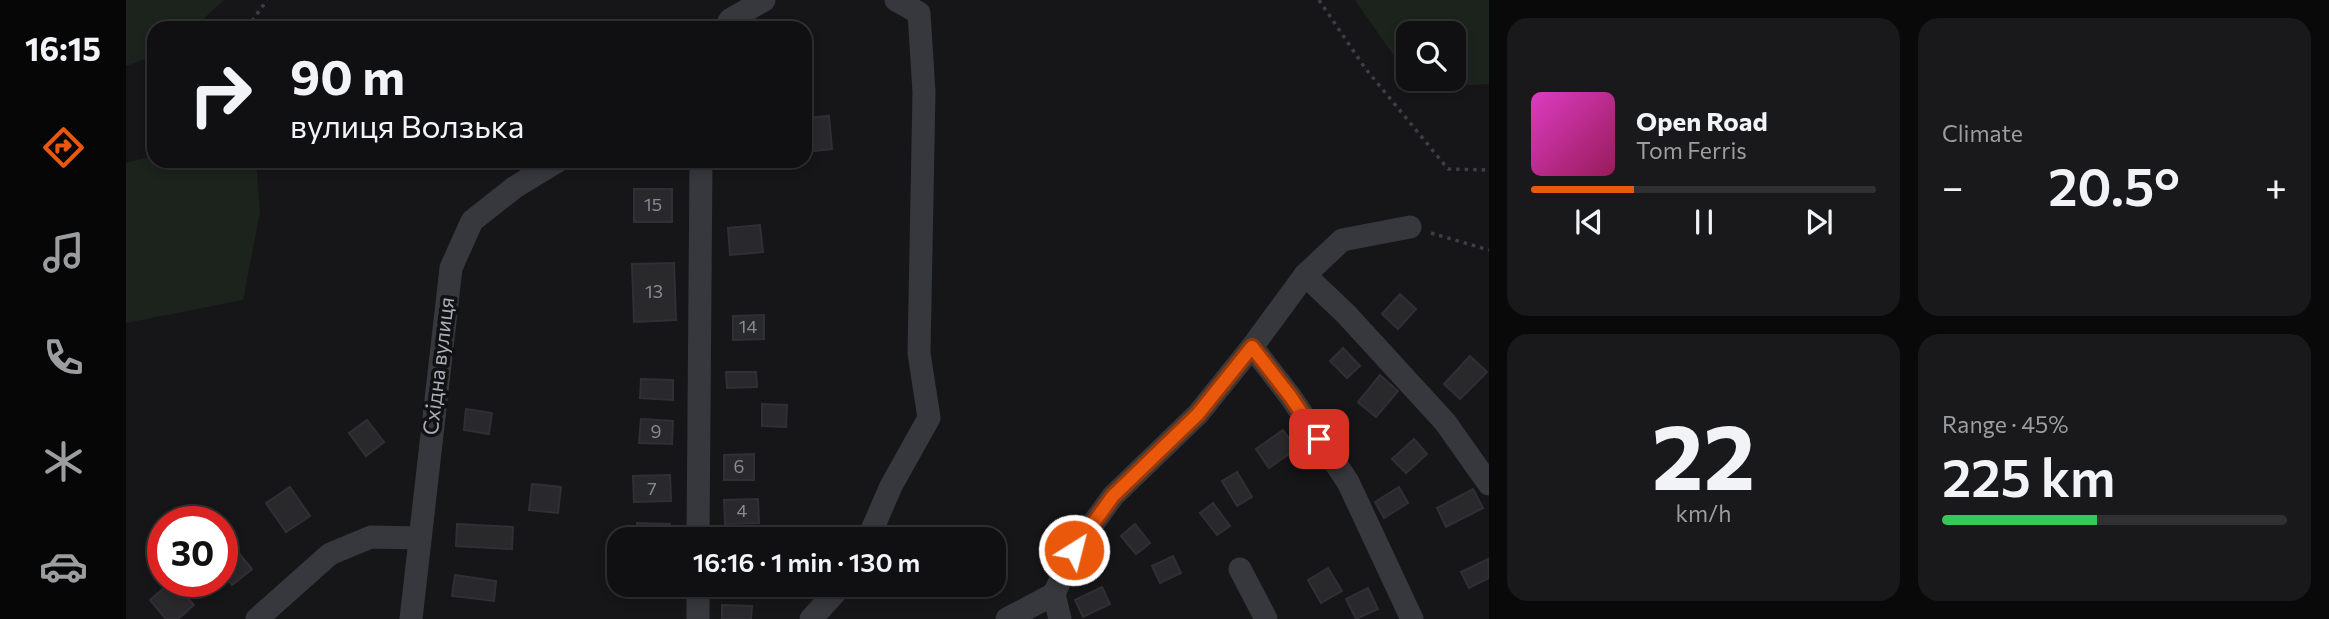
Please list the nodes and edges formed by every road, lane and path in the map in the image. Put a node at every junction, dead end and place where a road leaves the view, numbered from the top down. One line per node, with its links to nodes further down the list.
1 (267, 0): 5 (path)
2 (764, 0): 6 (street)
3 (896, 0): 16 (street)
4 (1319, 0): 9 (path)
5 (252, 21)
6 (729, 21)
7 (546, 168): 17 (street, Східна вулиця)
8 (701, 168): 15 (street)
9 (1489, 170)
10 (1410, 228): 11 (path); 12 (street)
11 (1489, 250)
12 (1305, 275): 13 (street); 14 (street)
13 (1252, 347): 19 (street); 29 (street)
14 (1489, 484)
15 (698, 527)
16 (873, 527)
17 (419, 538): 22 (street); 23 (street, Східна вулиця)
18 (1240, 569): 28 (street)
19 (1054, 594): 26 (street); 27 (street)
20 (698, 597): 24 (street)
21 (831, 597): 25 (street)
22 (257, 619)
23 (411, 619)
24 (698, 619)
25 (811, 619)
26 (1007, 619)
27 (1060, 619)
28 (1266, 619)
29 (1412, 619)

